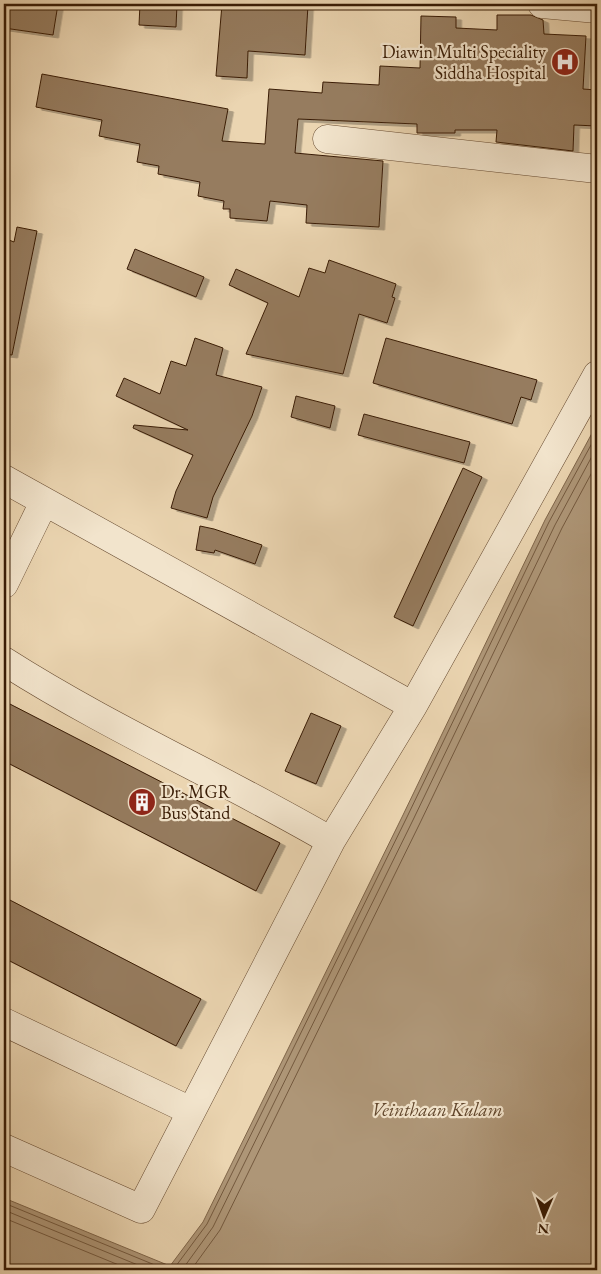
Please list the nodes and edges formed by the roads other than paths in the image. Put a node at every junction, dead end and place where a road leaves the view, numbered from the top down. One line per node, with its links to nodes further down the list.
1 (542, 4): 2 (street)
2 (597, 9)
3 (327, 138): 4 (street)
4 (597, 169)
5 (597, 375): 10 (street)
6 (4, 480): 7 (street)
7 (44, 502): 8 (street); 10 (street)
8 (4, 584)
9 (4, 661): 11 (street)
10 (413, 706): 11 (street)
11 (331, 841): 13 (street)
12 (4, 1022): 13 (street)
13 (191, 1111): 14 (street)
14 (4, 1148)

